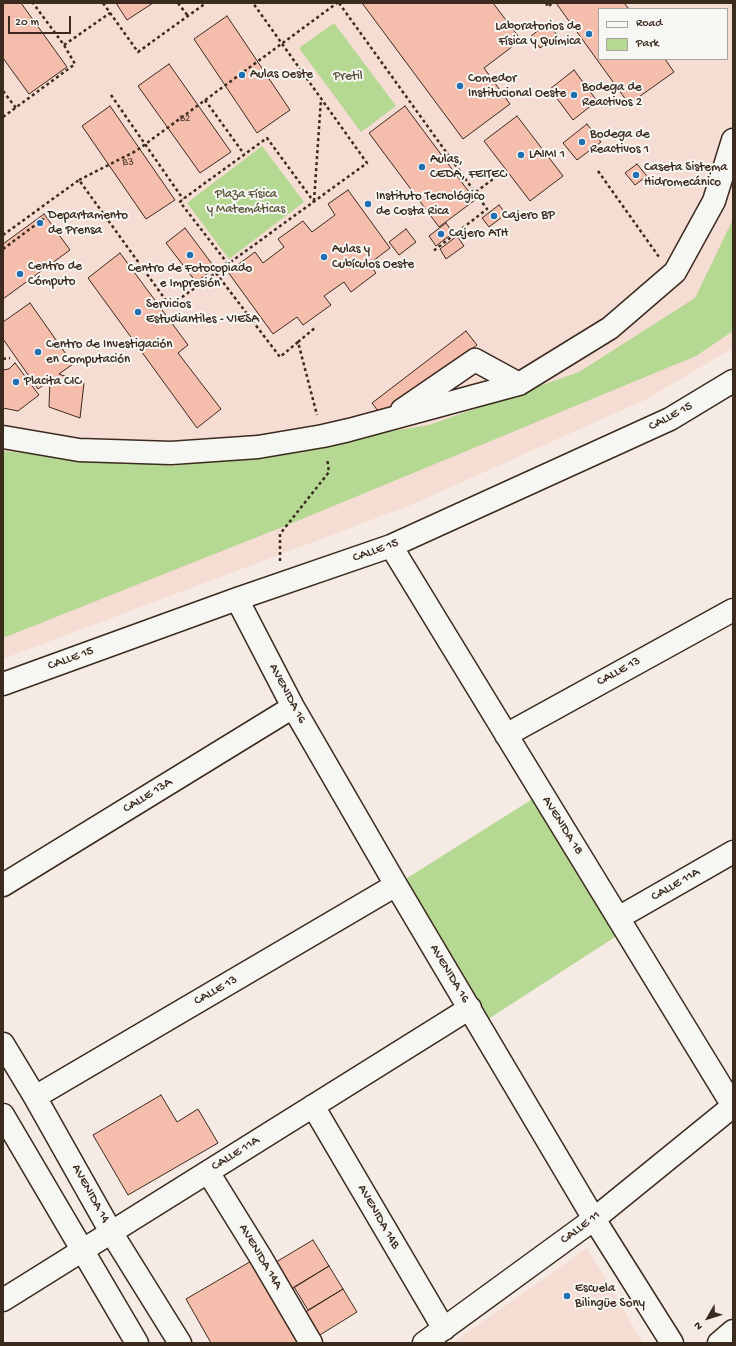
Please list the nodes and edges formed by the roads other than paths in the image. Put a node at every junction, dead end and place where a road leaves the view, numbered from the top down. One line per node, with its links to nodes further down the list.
1 (733, 140): 3 (street)
2 (733, 381): 6 (street, CALLE 15)
3 (519, 384): 4 (street); 4 (street)
4 (389, 419): 5 (street)
5 (3, 437)
6 (392, 546): 7 (street, CALLE 15); 11 (street, AVENIDA 18)
7 (237, 599): 9 (street, CALLE 15); 10 (street, AVENIDA 16)
8 (733, 610): 11 (street, CALLE 13)
9 (3, 684)
10 (293, 707): 13 (street, CALLE 13A); 14 (street, AVENIDA 16)
11 (506, 735): 15 (street, AVENIDA 18)
12 (733, 852): 15 (street, CALLE 11A)
13 (3, 885)
14 (396, 885): 16 (street, AVENIDA 16); 18 (street, CALLE 13)
15 (618, 918): 20 (street, AVENIDA 18)
16 (470, 1008): 19 (street, CALLE 11A); 23 (street, AVENIDA 16)
17 (6, 1057): 18 (street, AVENIDA 14)
18 (35, 1097): 24 (street, AVENIDA 14)
19 (313, 1106): 22 (street, CALLE 11A); 27 (street, AVENIDA 14B)
20 (733, 1106): 23 (street, CALLE 11)
21 (3, 1115): 25 (street)
22 (208, 1172): 24 (street, CALLE 11A); 31 (street, AVENIDA 14A)
23 (594, 1219): 27 (street, CALLE 11); 33 (street, AVENIDA 16)
24 (111, 1232): 25 (street, CALLE 11A); 30 (street, AVENIDA 14)
25 (82, 1250): 26 (street, CALLE 11A); 29 (street)
26 (3, 1300)
27 (444, 1329): 32 (street, CALLE 11)
28 (733, 1331): 34 (street)
29 (137, 1343)
30 (180, 1343)
31 (311, 1343)
32 (424, 1343)
33 (672, 1343)
34 (719, 1343)

